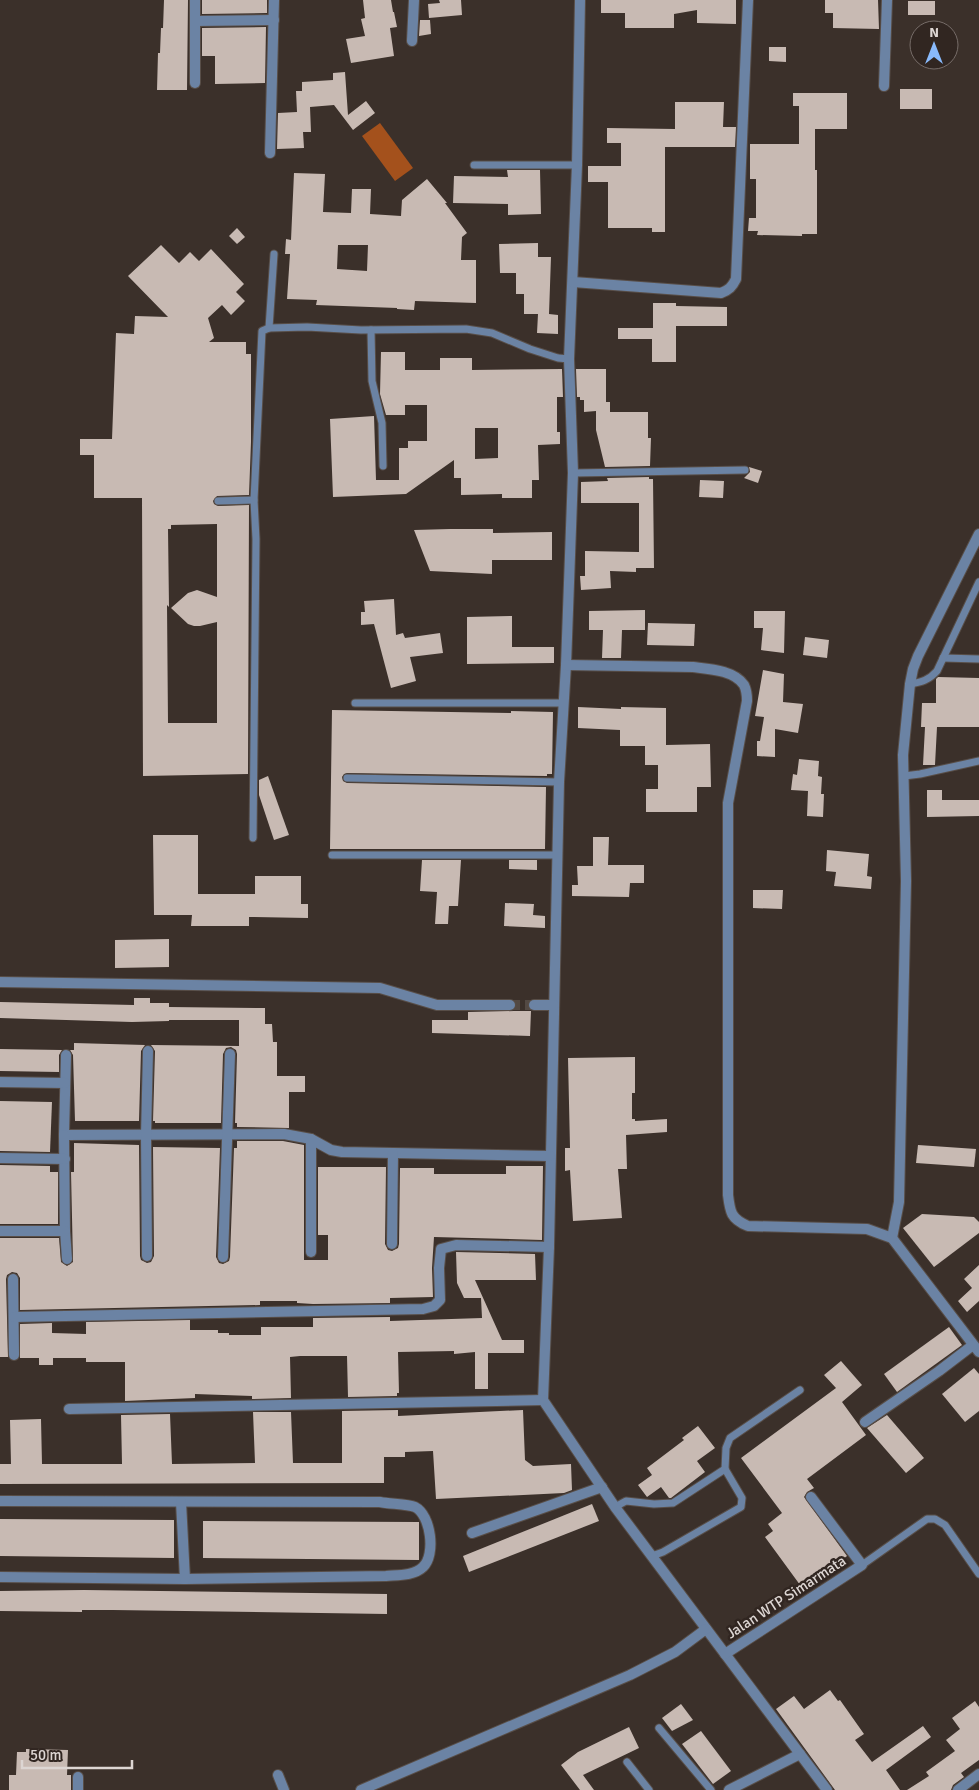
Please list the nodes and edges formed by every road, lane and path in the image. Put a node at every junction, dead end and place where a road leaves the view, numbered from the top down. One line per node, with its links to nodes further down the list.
1 (195, 0): 8 (street)
2 (274, 0): 7 (street)
3 (414, 0): 9 (street)
4 (580, 0): 14 (street)
5 (748, 0): 16 (street)
6 (887, 0): 11 (street)
7 (274, 20): 8 (street); 12 (street)
8 (196, 21): 10 (street)
9 (412, 41)
10 (194, 83)
11 (884, 86)
12 (270, 152)
13 (474, 165): 14 (lane)
14 (577, 165): 16 (street)
15 (274, 254): 17 (lane)
16 (573, 282): 19 (street)
17 (269, 328): 18 (lane); 23 (lane)
18 (371, 330): 19 (lane); 20 (lane)
19 (569, 360): 22 (street)
20 (383, 466)
21 (745, 470): 22 (lane)
22 (573, 473): 29 (street)
23 (254, 500): 24 (lane); 37 (lane)
24 (218, 501)
25 (979, 534): 30 (street)
26 (979, 582): 27 (lane)
27 (943, 658): 28 (lane); 30 (lane)
28 (979, 659)
29 (566, 666): 32 (street); 59 (street)
30 (910, 684): 34 (street)
31 (355, 703): 32 (lane)
32 (563, 703): 36 (street)
33 (979, 760): 34 (lane)
34 (904, 776): 59 (street)
35 (347, 778): 36 (lane)
36 (560, 782): 39 (street)
37 (253, 838)
38 (332, 855): 39 (lane)
39 (558, 855): 43 (street)
40 (0, 982): 42 (street)
41 (534, 1004): 43 (street)
42 (510, 1005)
43 (554, 1005): 54 (street)
44 (148, 1051): 51 (street)
45 (230, 1054): 49 (street)
46 (66, 1055): 48 (street)
47 (0, 1082): 48 (street)
48 (65, 1083): 50 (street)
49 (228, 1134): 51 (street); 52 (street); 64 (street)
50 (64, 1135): 51 (street); 56 (street)
51 (146, 1135): 63 (street)
52 (311, 1139): 53 (street); 62 (street)
53 (393, 1153): 54 (street); 60 (street)
54 (550, 1156): 61 (street)
55 (0, 1158): 56 (street)
56 (65, 1159): 58 (street)
57 (0, 1231): 58 (street)
58 (65, 1231): 65 (street)
59 (892, 1238): 68 (street)
60 (392, 1244)
61 (549, 1247): 67 (street); 71 (street)
62 (311, 1252)
63 (147, 1256)
64 (223, 1257)
65 (67, 1259)
66 (13, 1279): 67 (street)
67 (14, 1317): 69 (street)
68 (976, 1348): 73 (street)
69 (14, 1355)
70 (800, 1390): 74 (lane)
71 (543, 1400): 72 (street); 75 (street)
72 (69, 1409)
73 (865, 1422)
74 (725, 1469): 79 (lane); 81 (lane)
75 (602, 1487): 79 (street); 80 (street)
76 (811, 1498): 82 (street)
77 (0, 1500): 78 (street)
78 (181, 1502): 85 (street); 85 (street)
79 (615, 1506): 81 (street)
80 (472, 1533)
81 (652, 1556): 86 (street)
82 (862, 1565): 83 (lane); 87 (street, Jalan WTP Simarmata)
83 (979, 1574)
84 (0, 1578): 85 (street)
85 (185, 1579)
86 (706, 1629): 87 (street); 96 (street)
87 (725, 1654): 89 (street)
88 (658, 1728): 98 (lane)
89 (800, 1754): 99 (street); 100 (street)
90 (627, 1762): 97 (lane)
91 (979, 1774): 101 (street)
92 (278, 1775): 95 (street)
93 (78, 1778): 94 (street)
94 (78, 1790)
95 (284, 1790)
96 (361, 1790)
97 (649, 1790)
98 (711, 1790)
99 (729, 1790)
100 (827, 1790)
101 (958, 1790)

